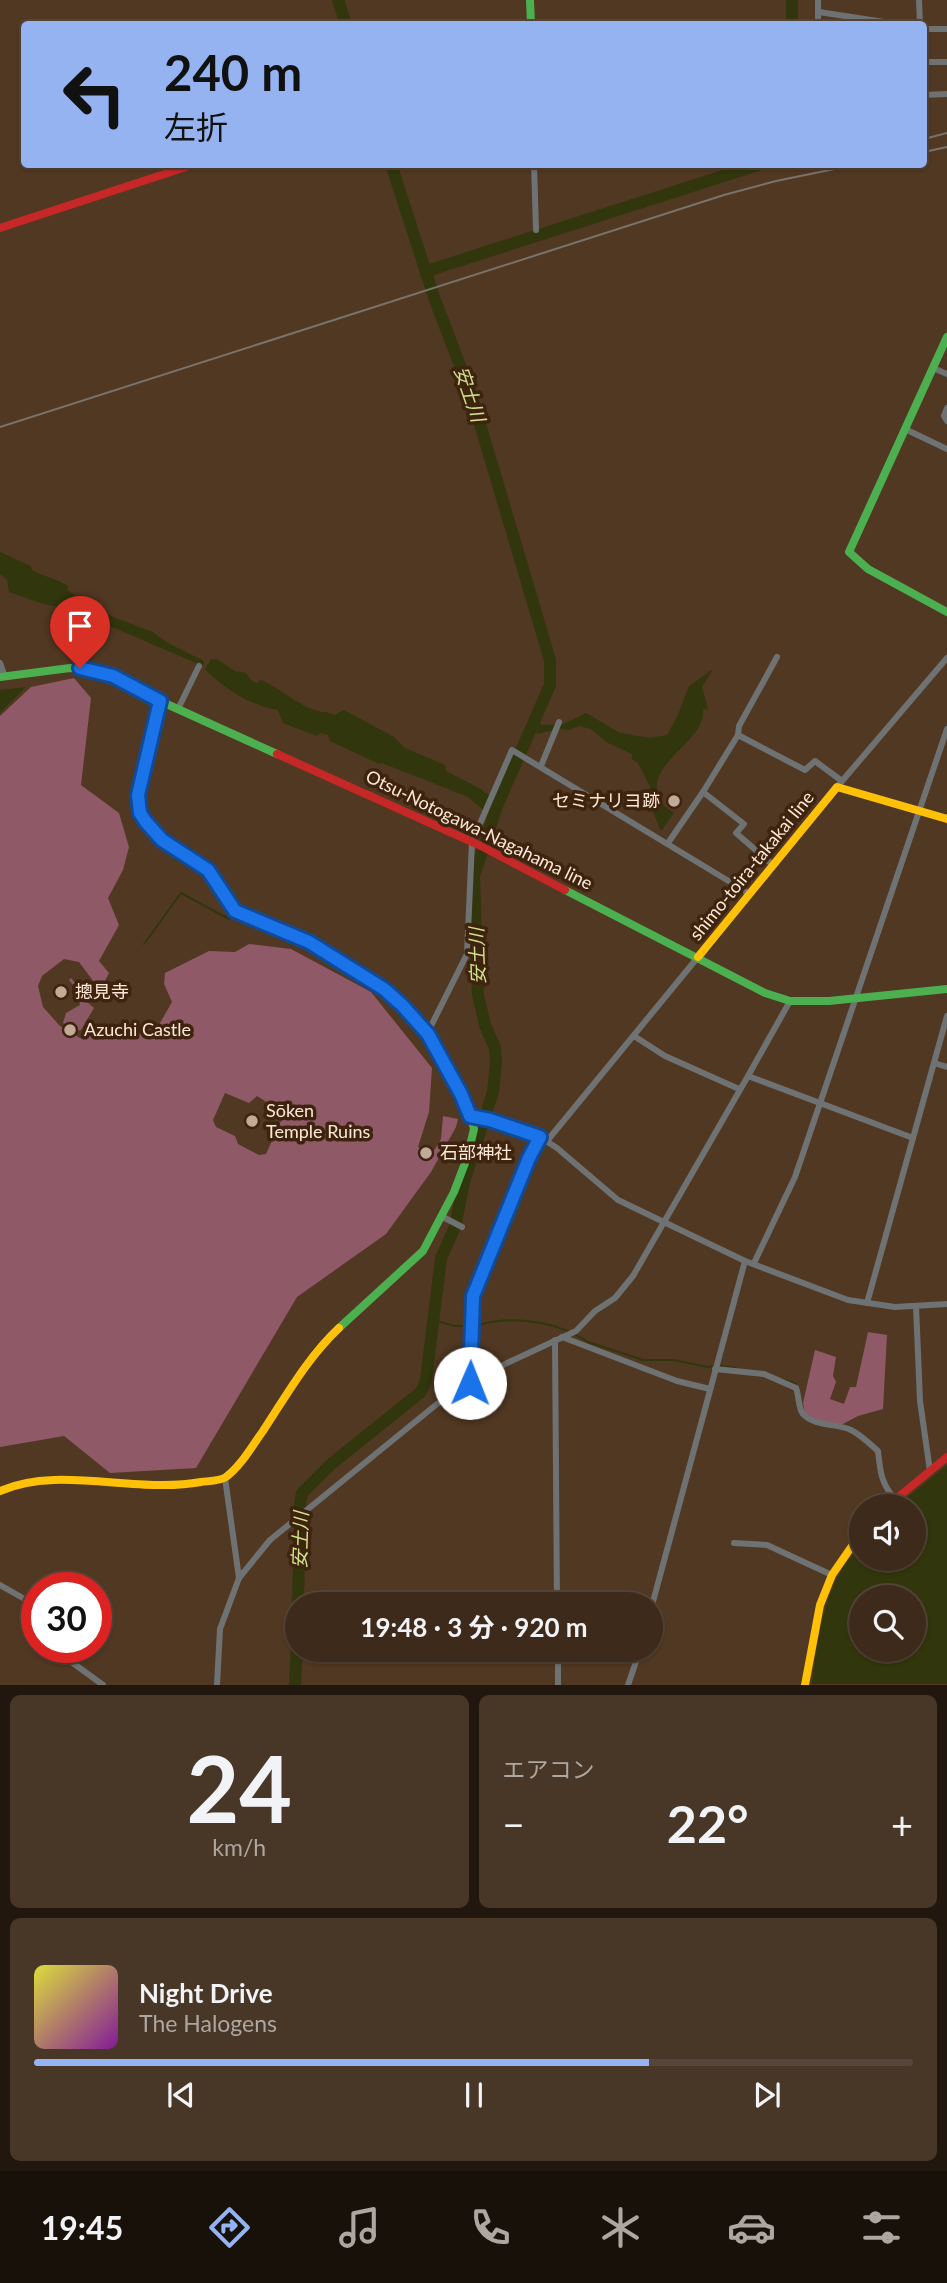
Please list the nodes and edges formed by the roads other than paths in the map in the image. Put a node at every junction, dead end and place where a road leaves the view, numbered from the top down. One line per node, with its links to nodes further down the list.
1 (530, 0): 5 (main road)
2 (818, 0): 4 (street)
3 (919, 0): 8 (street)
4 (819, 12): 6 (street); 7 (street)
5 (531, 21)
6 (818, 21)
7 (878, 21)
8 (920, 21)
9 (927, 29): 10 (street)
10 (947, 29)
11 (927, 62): 12 (street)
12 (947, 62)
13 (947, 94): 14 (street)
14 (927, 95)
15 (183, 168): 17 (main road)
16 (534, 168): 18 (street)
17 (0, 228)
18 (536, 230)
19 (946, 339): 20 (main road)
20 (933, 368): 21 (street); 24 (main road)
21 (946, 371)
22 (947, 408): 23 (street)
23 (947, 421)
24 (905, 429): 25 (street); 26 (main road)
25 (947, 449)
26 (947, 612)
27 (777, 657): 36 (street)
28 (947, 659): 38 (street)
29 (0, 663): 31 (street)
30 (198, 666): 33 (street)
31 (2, 677): 32 (main road, Otsu-Notogawa-Nagahama line)
32 (160, 701): 33 (main road, Otsu-Notogawa-Nagahama line); 51 (main road)
33 (178, 709): 43 (main road, Otsu-Notogawa-Nagahama line)
34 (559, 722): 37 (street)
35 (947, 729): 40 (street)
36 (738, 735): 38 (street); 39 (street)
37 (541, 766): 42 (street); 43 (street)
38 (839, 784): 40 (main road, shimo-toira-takakai line); 44 (main road, shimo-toira-takakai line)
39 (703, 792): 42 (street); 44 (street)
40 (920, 811): 41 (main road, shimo-toira-takakai line); 48 (street)
41 (947, 819)
42 (668, 843): 45 (street)
43 (480, 845): 46 (main road, Otsu-Notogawa-Nagahama line); 51 (street)
44 (773, 865): 45 (main road, shimo-toira-takakai line)
45 (750, 894): 46 (main road, shimo-toira-takakai line)
46 (698, 957): 49 (main road, Otsu-Notogawa-Nagahama line); 52 (street)
47 (947, 989): 48 (main road, Otsu-Notogawa-Nagahama line)
48 (854, 999): 49 (main road, Otsu-Notogawa-Nagahama line); 57 (street)
49 (790, 1001): 55 (street)
50 (947, 1016): 53 (street)
51 (428, 1034): 58 (main road)
52 (634, 1036): 56 (street); 60 (street)
53 (934, 1063): 54 (street); 59 (street)
54 (947, 1067)
55 (748, 1076): 56 (street); 57 (street)
56 (739, 1089): 62 (street)
57 (820, 1103): 59 (street); 65 (street)
58 (473, 1116): 60 (street); 61 (main road)
59 (913, 1138): 66 (street)
60 (543, 1139): 62 (street); 71 (street)
61 (447, 1219): 63 (street); 75 (main road)
62 (663, 1223): 64 (street); 69 (street)
63 (462, 1227)
64 (745, 1261): 65 (street); 70 (street)
65 (754, 1263): 66 (street)
66 (867, 1304): 68 (street)
67 (947, 1304): 68 (street)
68 (916, 1306): 74 (street)
69 (561, 1337): 71 (street); 72 (street); 84 (street)
70 (715, 1369): 72 (street); 77 (street)
71 (470, 1383): 82 (street)
72 (710, 1389): 85 (street)
73 (947, 1457): 74 (main road)
74 (929, 1471): 78 (main road)
75 (225, 1478): 76 (main road); 82 (street)
76 (0, 1490)
77 (890, 1494)
78 (901, 1494)
79 (734, 1543): 81 (street)
80 (849, 1550): 81 (main road)
81 (832, 1575): 94 (main road)
82 (239, 1578): 91 (street)
83 (0, 1585): 86 (street)
84 (557, 1592)
85 (656, 1592)
86 (21, 1596)
87 (558, 1662): 92 (street)
88 (636, 1662): 93 (street)
89 (73, 1663): 90 (street)
90 (103, 1685)
91 (217, 1685)
92 (558, 1685)
93 (628, 1685)
94 (805, 1685)

